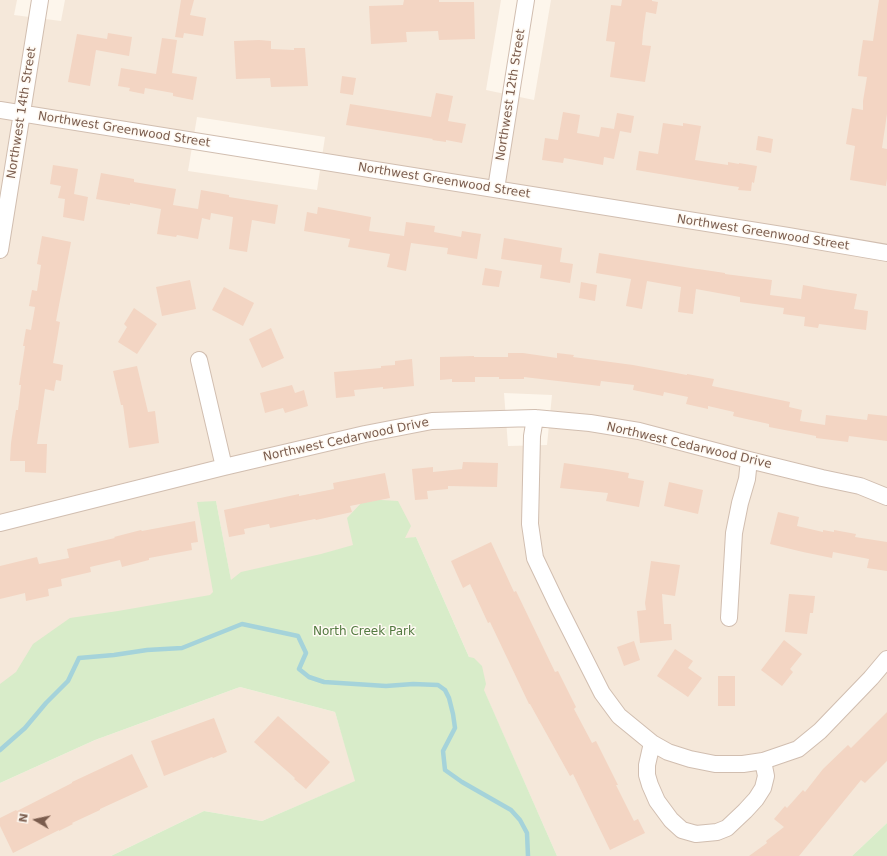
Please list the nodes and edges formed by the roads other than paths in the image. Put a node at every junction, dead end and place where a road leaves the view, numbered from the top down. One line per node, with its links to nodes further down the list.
1 (40, 0): 4 (street, Northwest 14th Street)
2 (526, 0): 5 (street, Northwest 12th Street)
3 (0, 110): 4 (street, Northwest Greenwood Street)
4 (22, 113): 5 (street, Northwest Greenwood Street); 6 (street, Northwest 14th Street)
5 (496, 190): 7 (street, Northwest Greenwood Street)
6 (0, 250)
7 (887, 253)
8 (199, 360): 11 (street)
9 (535, 418): 10 (street, Northwest Cedarwood Drive); 11 (street, Northwest Cedarwood Drive); 18 (street)
10 (749, 460): 13 (street, Northwest Cedarwood Drive); 16 (street)
11 (224, 467): 15 (street, Northwest Cedarwood Drive)
12 (887, 483): 13 (street, Northwest Cedarwood Drive)
13 (860, 486): 14 (street, Northwest Cedarwood Drive)
14 (887, 496)
15 (0, 523)
16 (729, 618)
17 (887, 659): 19 (street)
18 (652, 743): 19 (street); 19 (street)
19 (763, 760)

